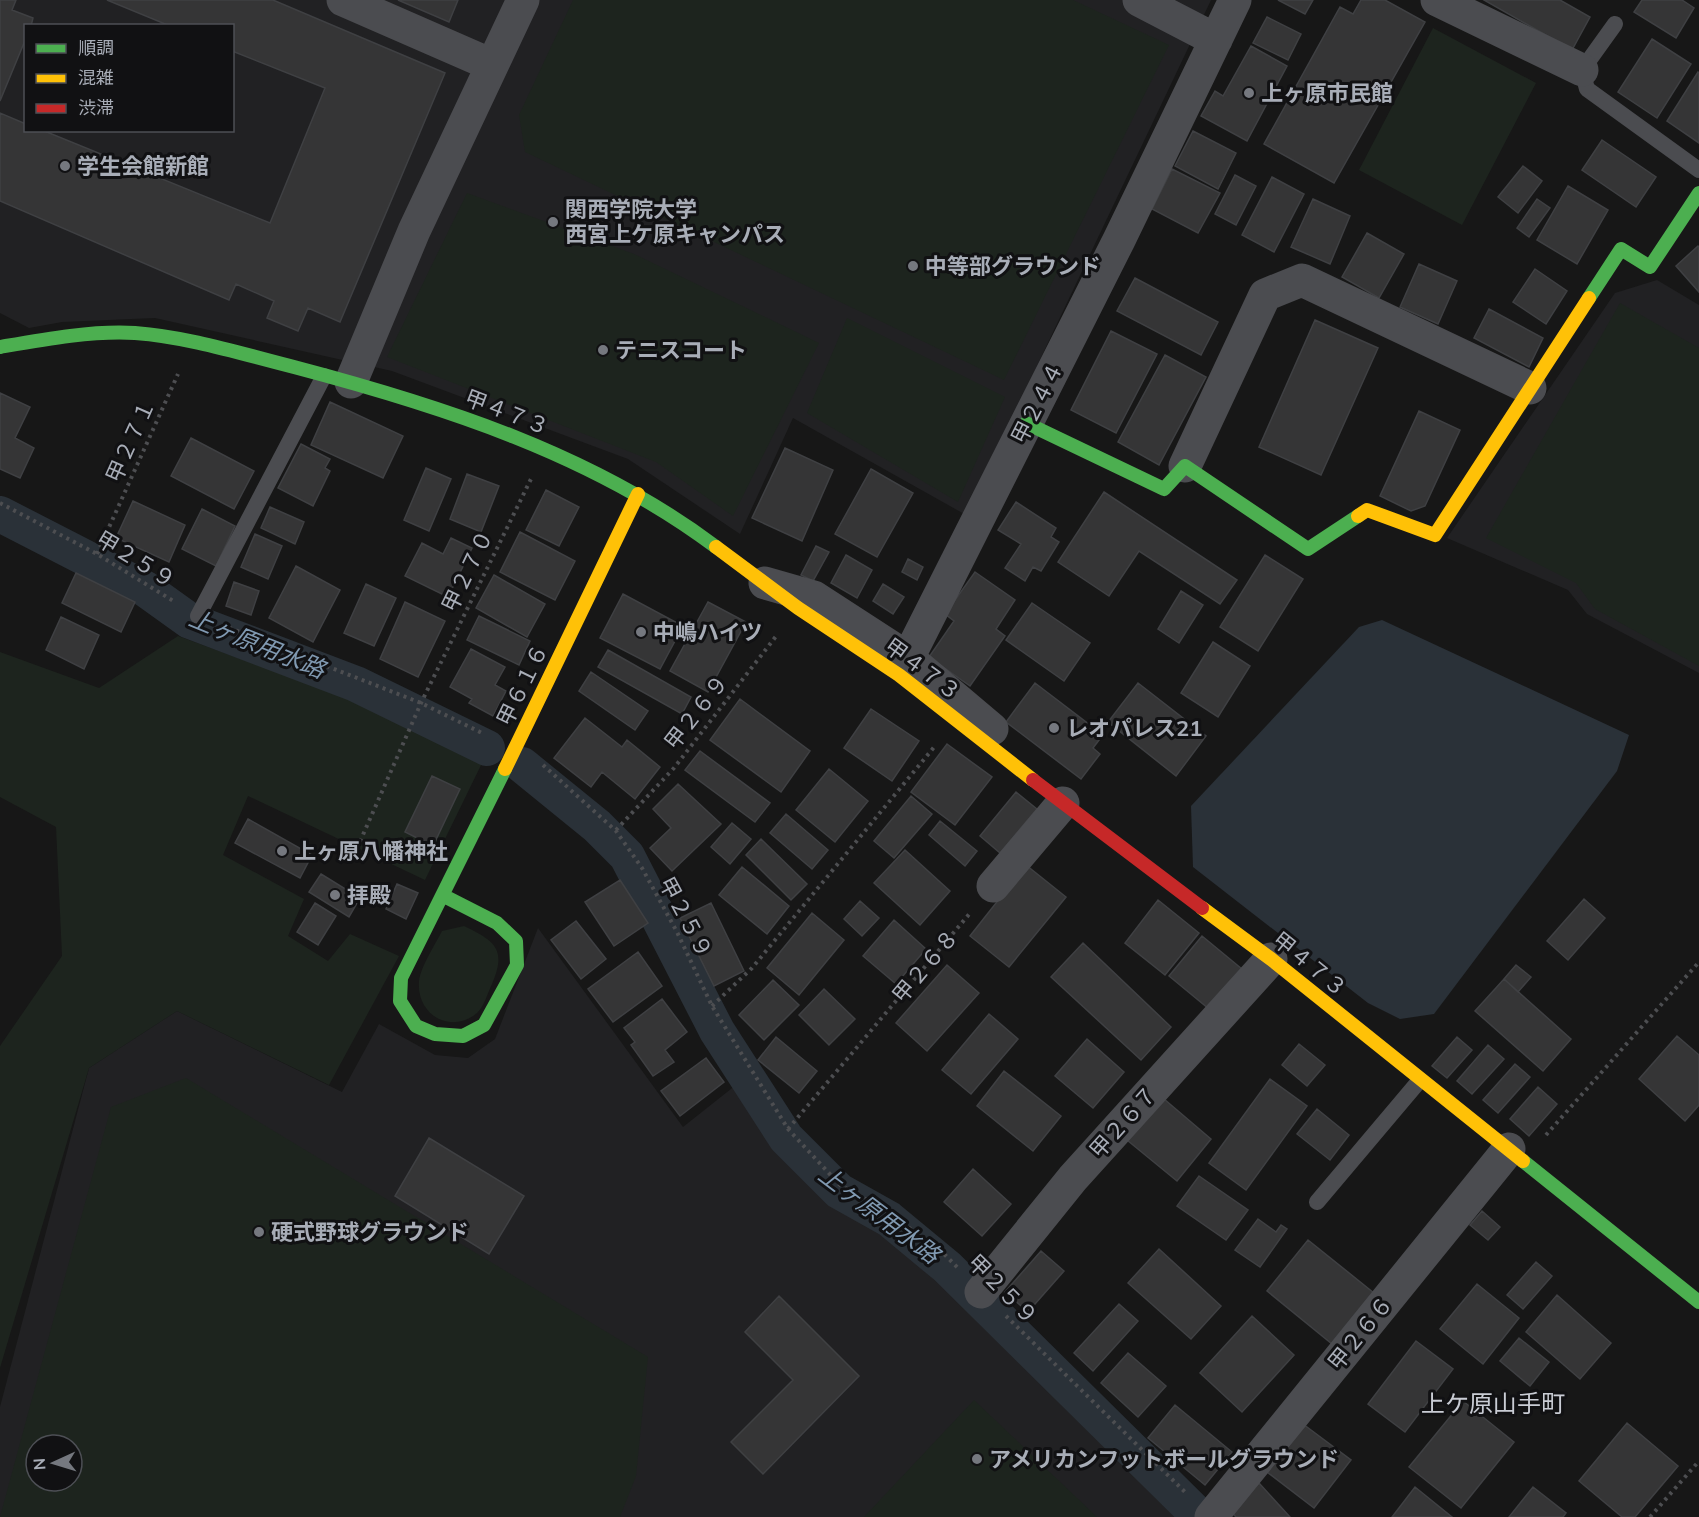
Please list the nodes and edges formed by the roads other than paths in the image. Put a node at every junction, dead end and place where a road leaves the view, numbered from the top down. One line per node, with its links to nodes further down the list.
1 (343, 0): 8 (street)
2 (523, 0): 8 (street)
3 (1139, 0): 7 (street)
4 (1235, 0): 7 (street, 甲２４４)
5 (1437, 0): 9 (street)
6 (1615, 24): 9 (lane)
7 (1216, 40): 15 (street, 甲２４４)
8 (492, 66): 13 (street)
9 (1582, 70): 10 (lane)
10 (1699, 170)
11 (1694, 210): 14 (street)
12 (0, 347): 13 (street, 甲４７３)
13 (338, 379): 17 (street, 甲４７３); 19 (lane)
14 (1530, 388): 16 (street); 16 (street)
15 (1026, 423): 16 (street); 20 (street, 甲２４４)
16 (1185, 466)
17 (638, 494): 18 (street, 甲４７３); 23 (street, 甲６１６)
18 (764, 582): 20 (street); 21 (street, 甲４７３)
19 (198, 616)
20 (908, 658): 21 (street)
21 (1053, 795): 22 (street); 24 (street, 甲４７３)
22 (993, 886)
23 (444, 896): 23 (street, 甲６１６)
24 (1271, 959): 25 (street, 甲４７３); 28 (street, 甲２６７)
25 (1420, 1080): 26 (street, 甲４７３); 27 (lane)
26 (1517, 1154): 29 (street, 甲４７３); 30 (street, 甲２６６)
27 (1317, 1202)
28 (981, 1292)
29 (1699, 1302)
30 (1211, 1517)

